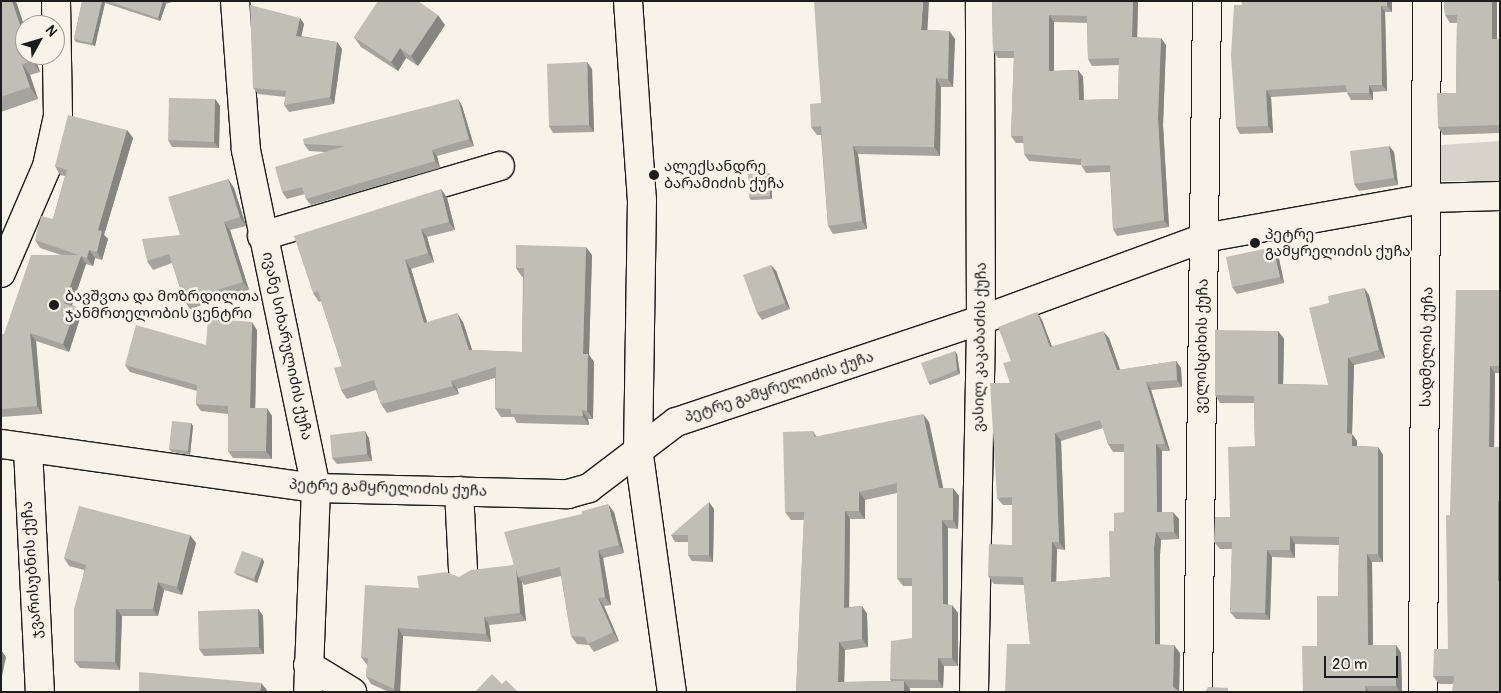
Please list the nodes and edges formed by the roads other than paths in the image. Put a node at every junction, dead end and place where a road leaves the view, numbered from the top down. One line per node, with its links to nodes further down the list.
1 (56, 1): 12 (street)
2 (235, 1): 10 (street, ივანე სიხარულიძის ქუჩა)
3 (628, 1): 15 (street)
4 (980, 1): 13 (street, ვასილ კაკაბაძის ქუჩა)
5 (1207, 1): 11 (street, ველისციხის ქუჩა)
6 (1427, 1): 9 (street, სადმელის ქუჩა)
7 (500, 166): 10 (street)
8 (1500, 196): 9 (street, პეტრე გამყრელიძის ქუჩა)
9 (1429, 198): 11 (street, პეტრე გამყრელიძის ქუჩა); 27 (street, სადმელის ქუჩა)
10 (262, 236): 17 (street, ივანე სიხარულიძის ქუჩა)
11 (1204, 238): 13 (street, პეტრე გამყრელიძის ქუჩა); 26 (street, ველისციხის ქუჩა)
12 (1, 273)
13 (981, 320): 15 (street, პეტრე გამყრელიძის ქუჩა); 25 (street, ვასილ კაკაბაძის ქუჩა)
14 (1, 444): 16 (street, პეტრე გამყრელიძის ქუჩა)
15 (638, 448): 18 (street, პეტრე გამყრელიძის ქუჩა); 24 (street)
16 (28, 449): 17 (street, პეტრე გამყრელიძის ქუჩა); 21 (street, ჯვარისუბნის ქუჩა)
17 (316, 488): 18 (street, პეტრე გამყრელიძის ქუჩა); 20 (street, ივანე სიხარულიძის ქუჩა)
18 (459, 491): 19 (street)
19 (463, 570)
20 (308, 665): 22 (street, ივანე სიხარულიძის ქუჩა); 23 (street)
21 (40, 692)
22 (308, 692)
23 (352, 692)
24 (672, 692)
25 (974, 692)
26 (1198, 692)
27 (1423, 692)

